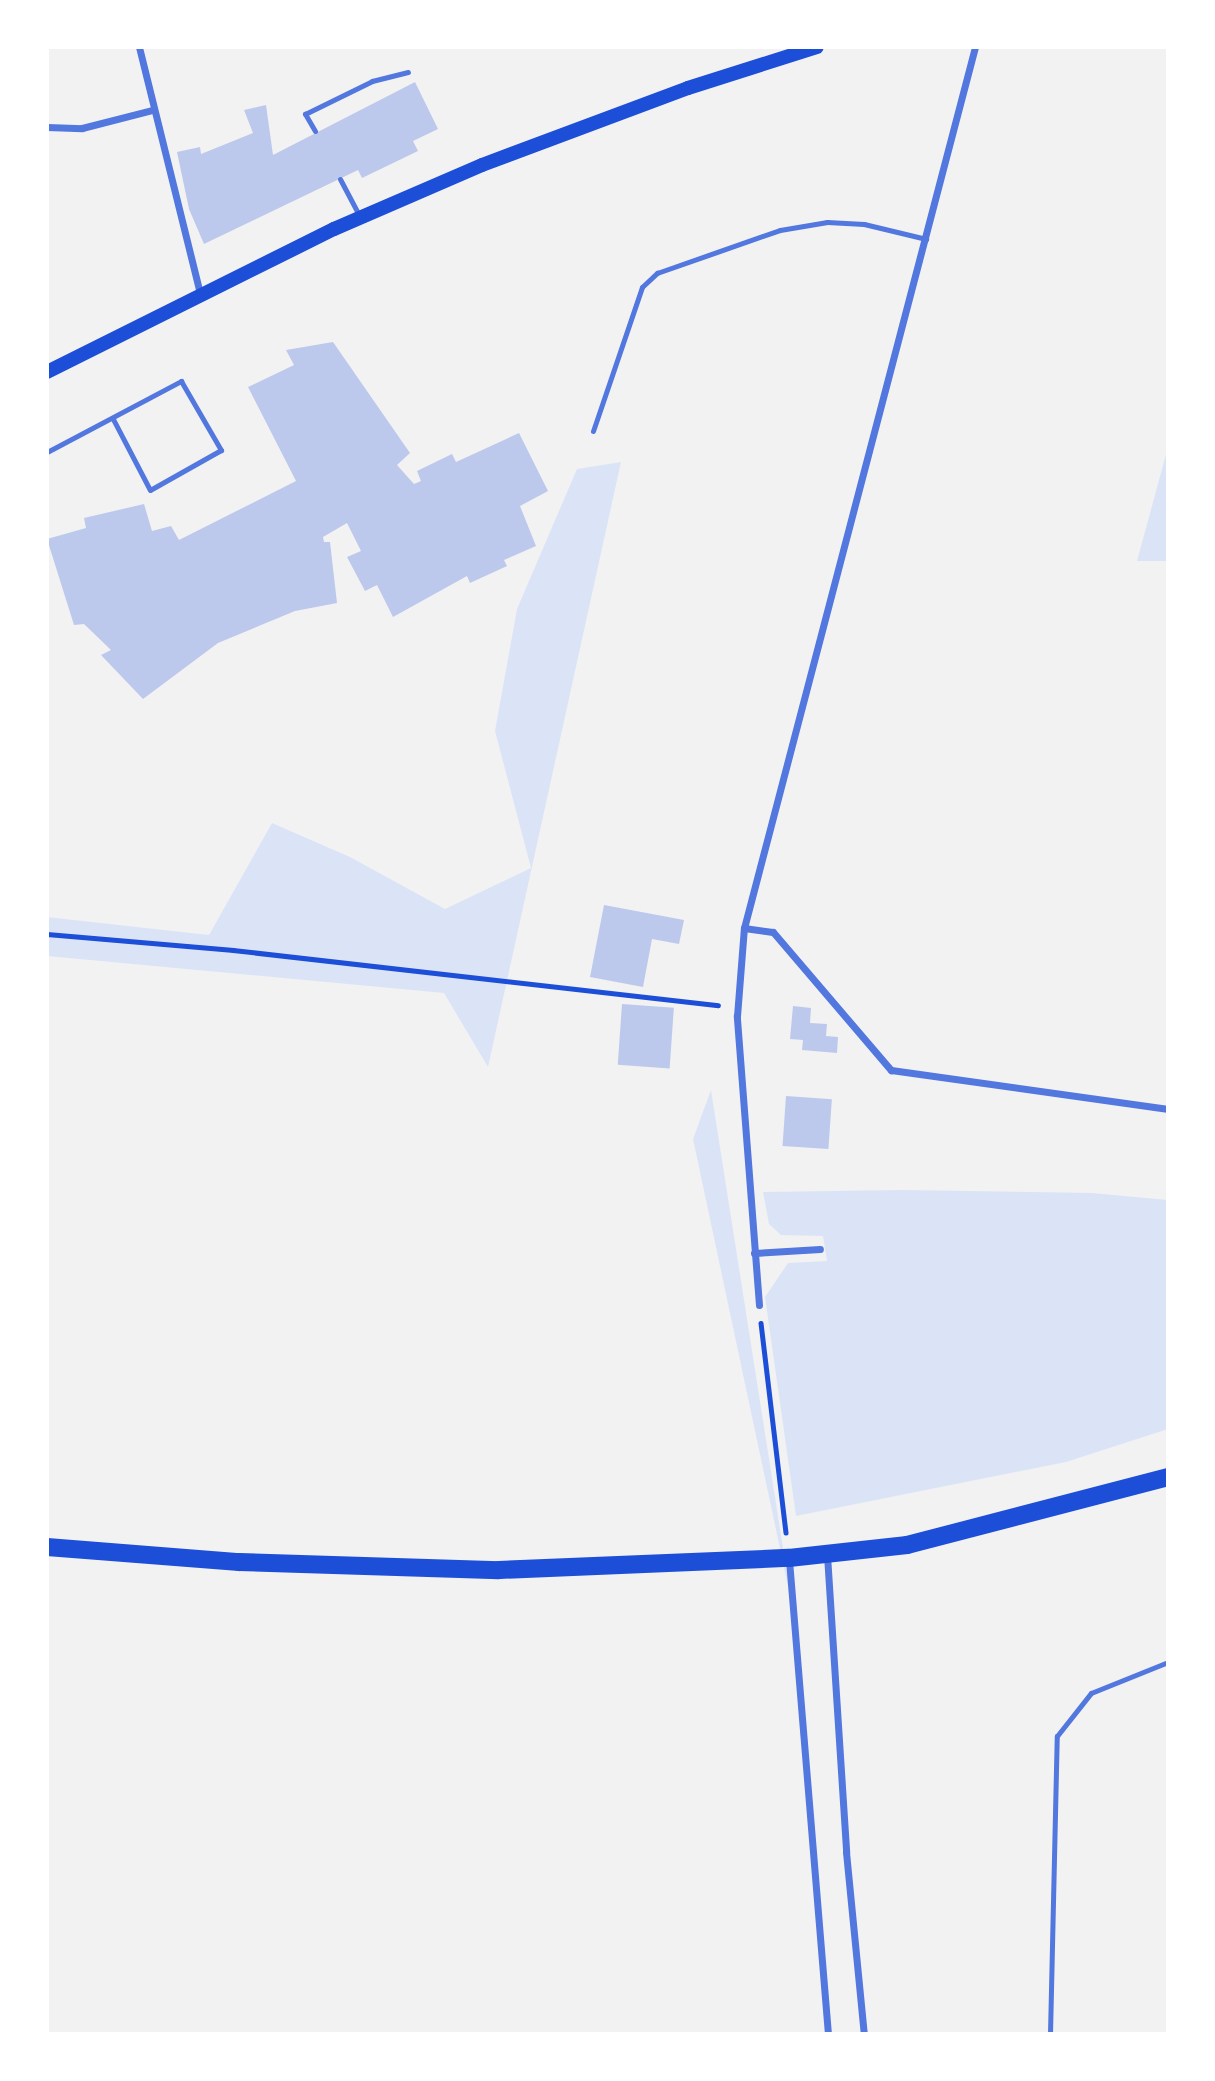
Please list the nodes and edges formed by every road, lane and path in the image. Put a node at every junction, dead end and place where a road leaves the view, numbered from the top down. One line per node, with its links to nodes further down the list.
1 (139, 47): 5 (street)
2 (817, 47): 9 (main road)
3 (975, 47): 10 (street)
4 (408, 72): 7 (lane)
5 (152, 110): 6 (street); 11 (street)
6 (47, 127)
7 (315, 131)
8 (340, 179): 9 (lane)
9 (360, 218): 11 (main road)
10 (926, 239): 14 (lane); 16 (street)
11 (200, 293): 12 (main road)
12 (47, 373)
13 (113, 419): 13 (lane); 15 (lane)
14 (593, 431)
15 (47, 452)
16 (744, 928): 18 (street); 19 (street)
17 (47, 934): 18 (path)
18 (737, 1007): 21 (street)
19 (1168, 1109)
20 (820, 1249): 21 (street)
21 (754, 1253): 22 (street)
22 (759, 1305): 26 (path)
23 (1168, 1477): 25 (main road)
24 (47, 1547): 26 (main road)
25 (827, 1554): 26 (main road); 28 (street)
26 (789, 1558): 29 (street)
27 (1168, 1661): 32 (lane)
28 (862, 2010): 30 (street); 31 (street)
29 (828, 2034)
30 (858, 2034)
31 (864, 2034)
32 (1050, 2034)

